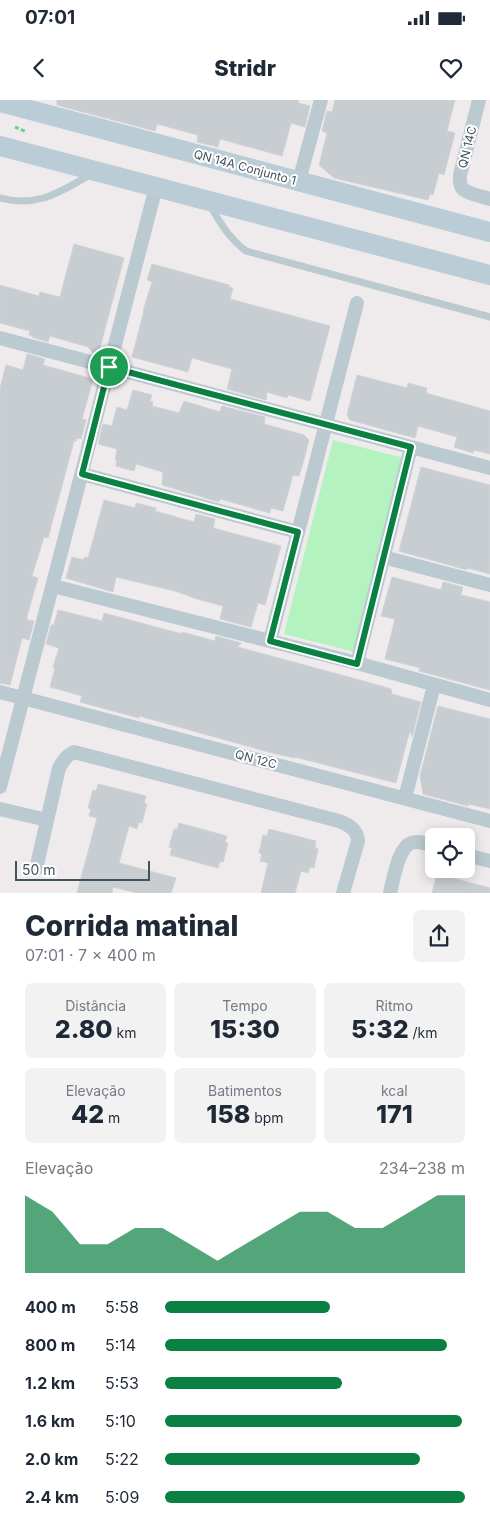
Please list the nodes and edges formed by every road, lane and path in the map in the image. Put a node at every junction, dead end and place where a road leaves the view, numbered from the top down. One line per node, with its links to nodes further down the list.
1 (321, 100): 7 (street)
2 (479, 100): 10 (street, QN 14C)
3 (0, 102): 4 (main road, QN 14A Conjunto 1)
4 (25, 104): 7 (main road, QN 14A Conjunto 1)
5 (0, 146): 6 (main road)
6 (95, 172): 8 (main road); 9 (lane)
7 (299, 182): 12 (main road, QN 14A Conjunto 1)
8 (156, 187): 11 (main road); 17 (street)
9 (0, 198)
10 (490, 198)
11 (207, 201): 13 (main road); 15 (lane)
12 (490, 232)
13 (490, 276)
14 (357, 302): 18 (street)
15 (490, 317)
16 (0, 338): 17 (street)
17 (109, 367): 18 (street); 21 (street)
18 (325, 424): 19 (street); 22 (street)
19 (411, 447): 20 (street); 23 (street)
20 (490, 468)
21 (82, 474): 22 (street); 25 (street)
22 (298, 532): 26 (street)
23 (383, 557): 24 (street); 27 (street)
24 (490, 585)
25 (53, 586): 26 (street); 30 (street)
26 (270, 641): 27 (street)
27 (357, 664): 28 (street)
28 (434, 686): 31 (street); 33 (street)
29 (0, 692): 30 (street, QN 12C)
30 (23, 698): 32 (street); 33 (street, QN 12C)
31 (490, 700)
32 (0, 787)
33 (406, 798): 36 (street, QN 12C)
34 (0, 809): 35 (street)
35 (47, 820): 40 (street); 41 (street)
36 (490, 822)
37 (425, 844): 42 (street)
38 (475, 857): 39 (street)
39 (490, 861)
40 (36, 869)
41 (343, 893)
42 (390, 893)

